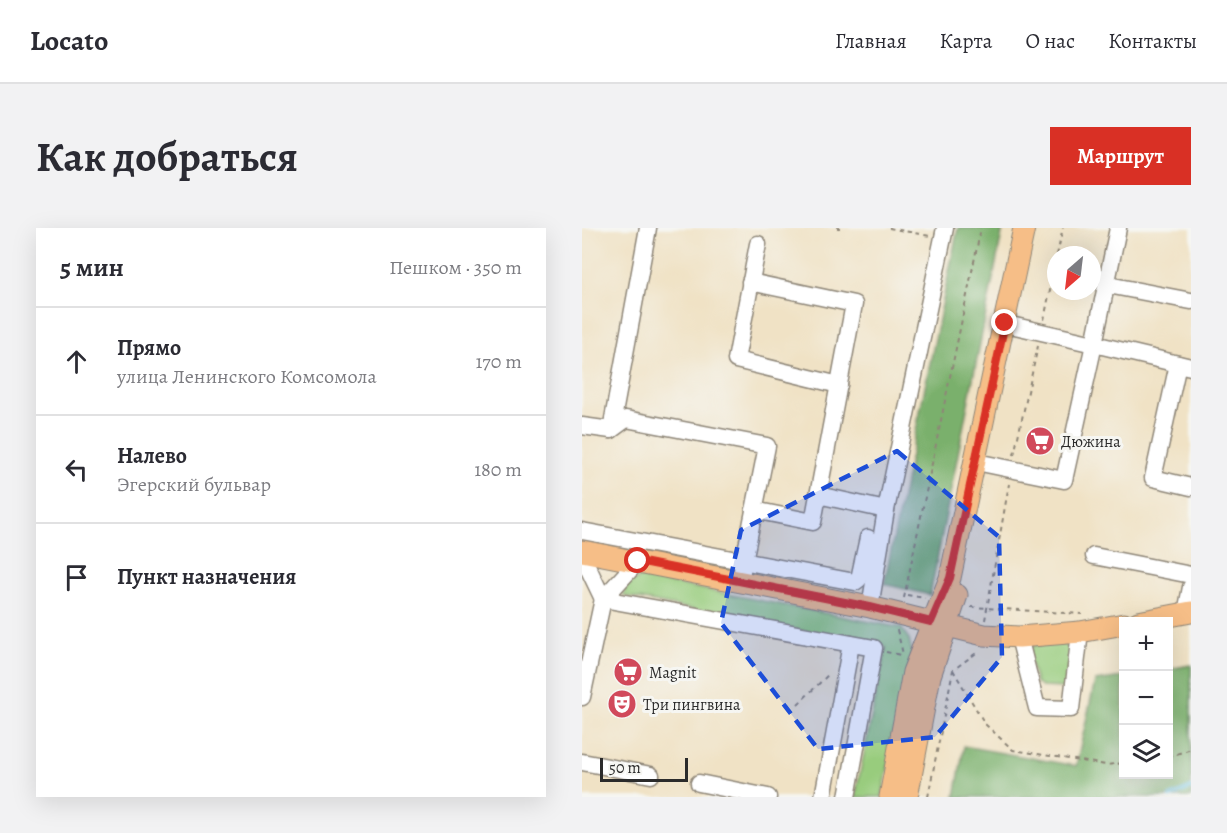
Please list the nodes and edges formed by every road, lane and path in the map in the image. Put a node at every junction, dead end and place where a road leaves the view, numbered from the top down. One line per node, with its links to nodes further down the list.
1 (648, 228): 21 (lane)
2 (888, 228): 8 (path)
3 (981, 228): 37 (path)
4 (1024, 228): 15 (main road)
5 (1036, 228): 15 (main road)
6 (1063, 228): 10 (path)
7 (1118, 228): 12 (lane)
8 (944, 234): 27 (lane)
9 (758, 244): 11 (lane)
10 (1059, 246)
11 (750, 282): 19 (lane); 19 (lane)
12 (1108, 285): 14 (lane); 17 (lane)
13 (1048, 300): 16 (path)
14 (1191, 301)
15 (1010, 325): 16 (lane); 22 (main road); 45 (main road)
16 (1041, 332): 17 (lane); 23 (path)
17 (1094, 344): 18 (lane); 23 (lane)
18 (1185, 365): 24 (lane)
19 (839, 385): 25 (lane)
20 (582, 426): 21 (lane)
21 (611, 430): 26 (lane)
22 (986, 464): 23 (lane); 45 (main road)
23 (1011, 469): 40 (path)
24 (1191, 487)
25 (818, 495): 26 (lane); 27 (lane)
26 (754, 510): 33 (lane)
27 (886, 510): 38 (lane)
28 (582, 531): 33 (lane)
29 (868, 538): 33 (lane)
30 (582, 553): 32 (main road); 36 (lane)
31 (1094, 556): 34 (lane)
32 (638, 561): 33 (main road); 36 (lane)
33 (742, 572): 38 (main road)
34 (1191, 575)
35 (1191, 587): 41 (lane)
36 (603, 599): 49 (lane); 53 (lane)
37 (929, 599)
38 (870, 607): 45 (main road)
39 (971, 607): 40 (path)
40 (987, 609): 43 (path); 44 (path)
41 (1189, 612): 42 (main road)
42 (1161, 617)
43 (985, 620)
44 (1082, 623): 46 (main road); 48 (main road); 48 (lane)
45 (939, 624): 48 (main road); 64 (main road); 65 (main road)
46 (1119, 624)
47 (896, 627): 51 (path)
48 (1019, 637)
49 (852, 644): 62 (lane); 63 (lane)
50 (982, 649): 52 (path)
51 (904, 656)
52 (953, 670): 57 (path); 66 (path)
53 (582, 697)
54 (1191, 749): 55 (path)
55 (1173, 755)
56 (582, 762): 58 (lane)
57 (1119, 764)
58 (651, 775)
59 (699, 783): 60 (lane)
60 (731, 794): 61 (lane)
61 (768, 797)
62 (823, 797)
63 (847, 797)
64 (890, 797)
65 (907, 797)
66 (928, 797)

